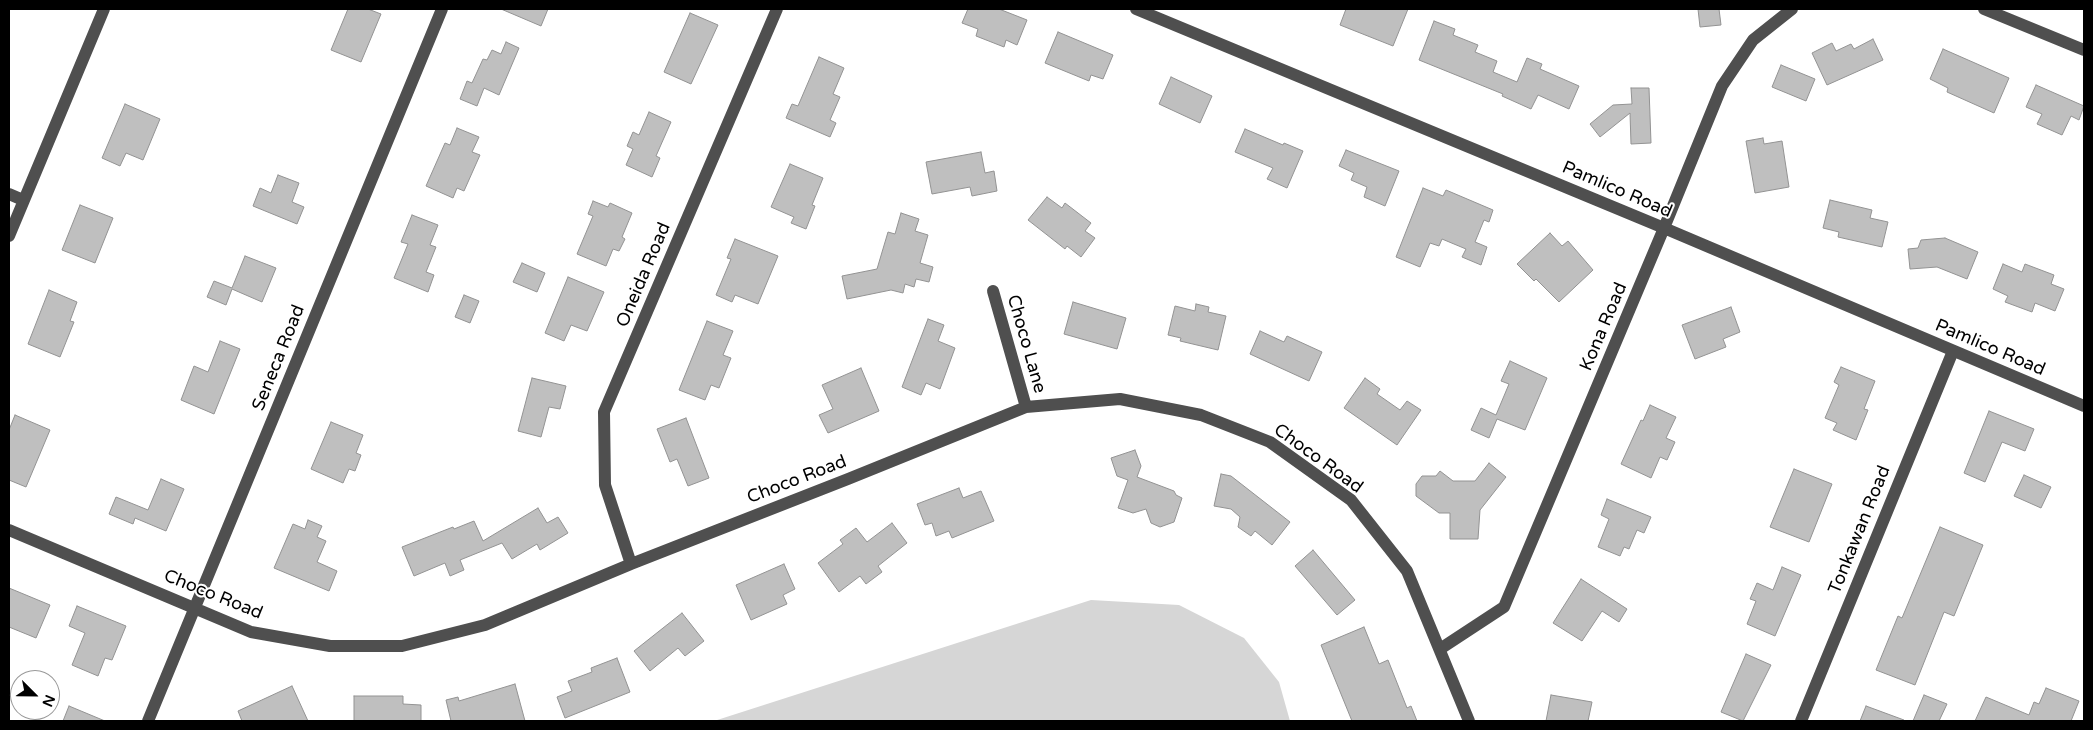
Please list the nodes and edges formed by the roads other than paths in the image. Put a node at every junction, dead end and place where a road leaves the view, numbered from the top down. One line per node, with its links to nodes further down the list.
1 (104, 9): 9 (street)
2 (442, 9): 18 (street, Seneca Road)
3 (778, 9): 17 (street, Oneida Road)
4 (1136, 9): 10 (street, Pamlico Road)
5 (1792, 9): 10 (street, Kona Road)
6 (1984, 9): 7 (street)
7 (2083, 45)
8 (9, 194): 9 (street)
9 (23, 200): 11 (street)
10 (1664, 228): 13 (street, Pamlico Road); 19 (street, Kona Road)
11 (9, 236)
12 (993, 291): 15 (street, Choco Lane)
13 (1953, 351): 14 (street, Pamlico Road); 22 (street, Tonkawan Road)
14 (2084, 406)
15 (1026, 407): 17 (street, Choco Road); 19 (street, Choco Road)
16 (9, 530): 18 (street, Choco Road)
17 (631, 564): 18 (street, Choco Road)
18 (195, 608): 20 (street, Seneca Road)
19 (1440, 649): 21 (street, Choco Road)
20 (148, 721)
21 (1469, 721)
22 (1801, 721)

